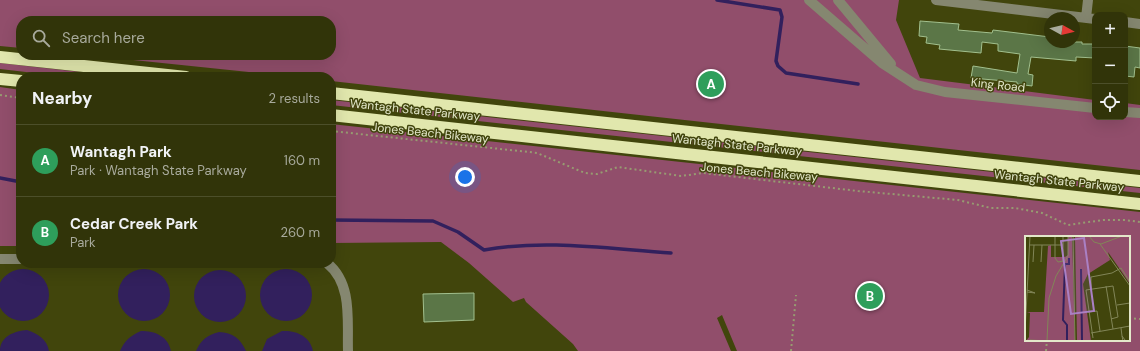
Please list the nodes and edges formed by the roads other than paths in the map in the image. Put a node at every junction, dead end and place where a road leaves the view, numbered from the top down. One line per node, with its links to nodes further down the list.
1 (809, 0): 12 (street, King Road)
2 (838, 0): 12 (street, King Road)
3 (936, 0): 5 (street)
4 (1088, 0): 5 (street)
5 (1091, 18)
6 (1128, 22): 7 (street)
7 (1140, 24)
8 (0, 57): 9 (highway)
9 (16, 59)
10 (28, 60): 11 (highway)
11 (140, 72)
12 (901, 76): 16 (street, King Road)
13 (0, 79): 14 (highway)
14 (16, 81)
15 (336, 94): 20 (highway, Wantagh State Parkway)
16 (1092, 108)
17 (1128, 112): 18 (street)
18 (1140, 113)
19 (336, 116): 21 (highway, Wantagh State Parkway)
20 (1140, 181)
21 (1140, 204)
22 (0, 259): 23 (street)
23 (16, 259)
24 (332, 268): 25 (street)
25 (348, 351)

